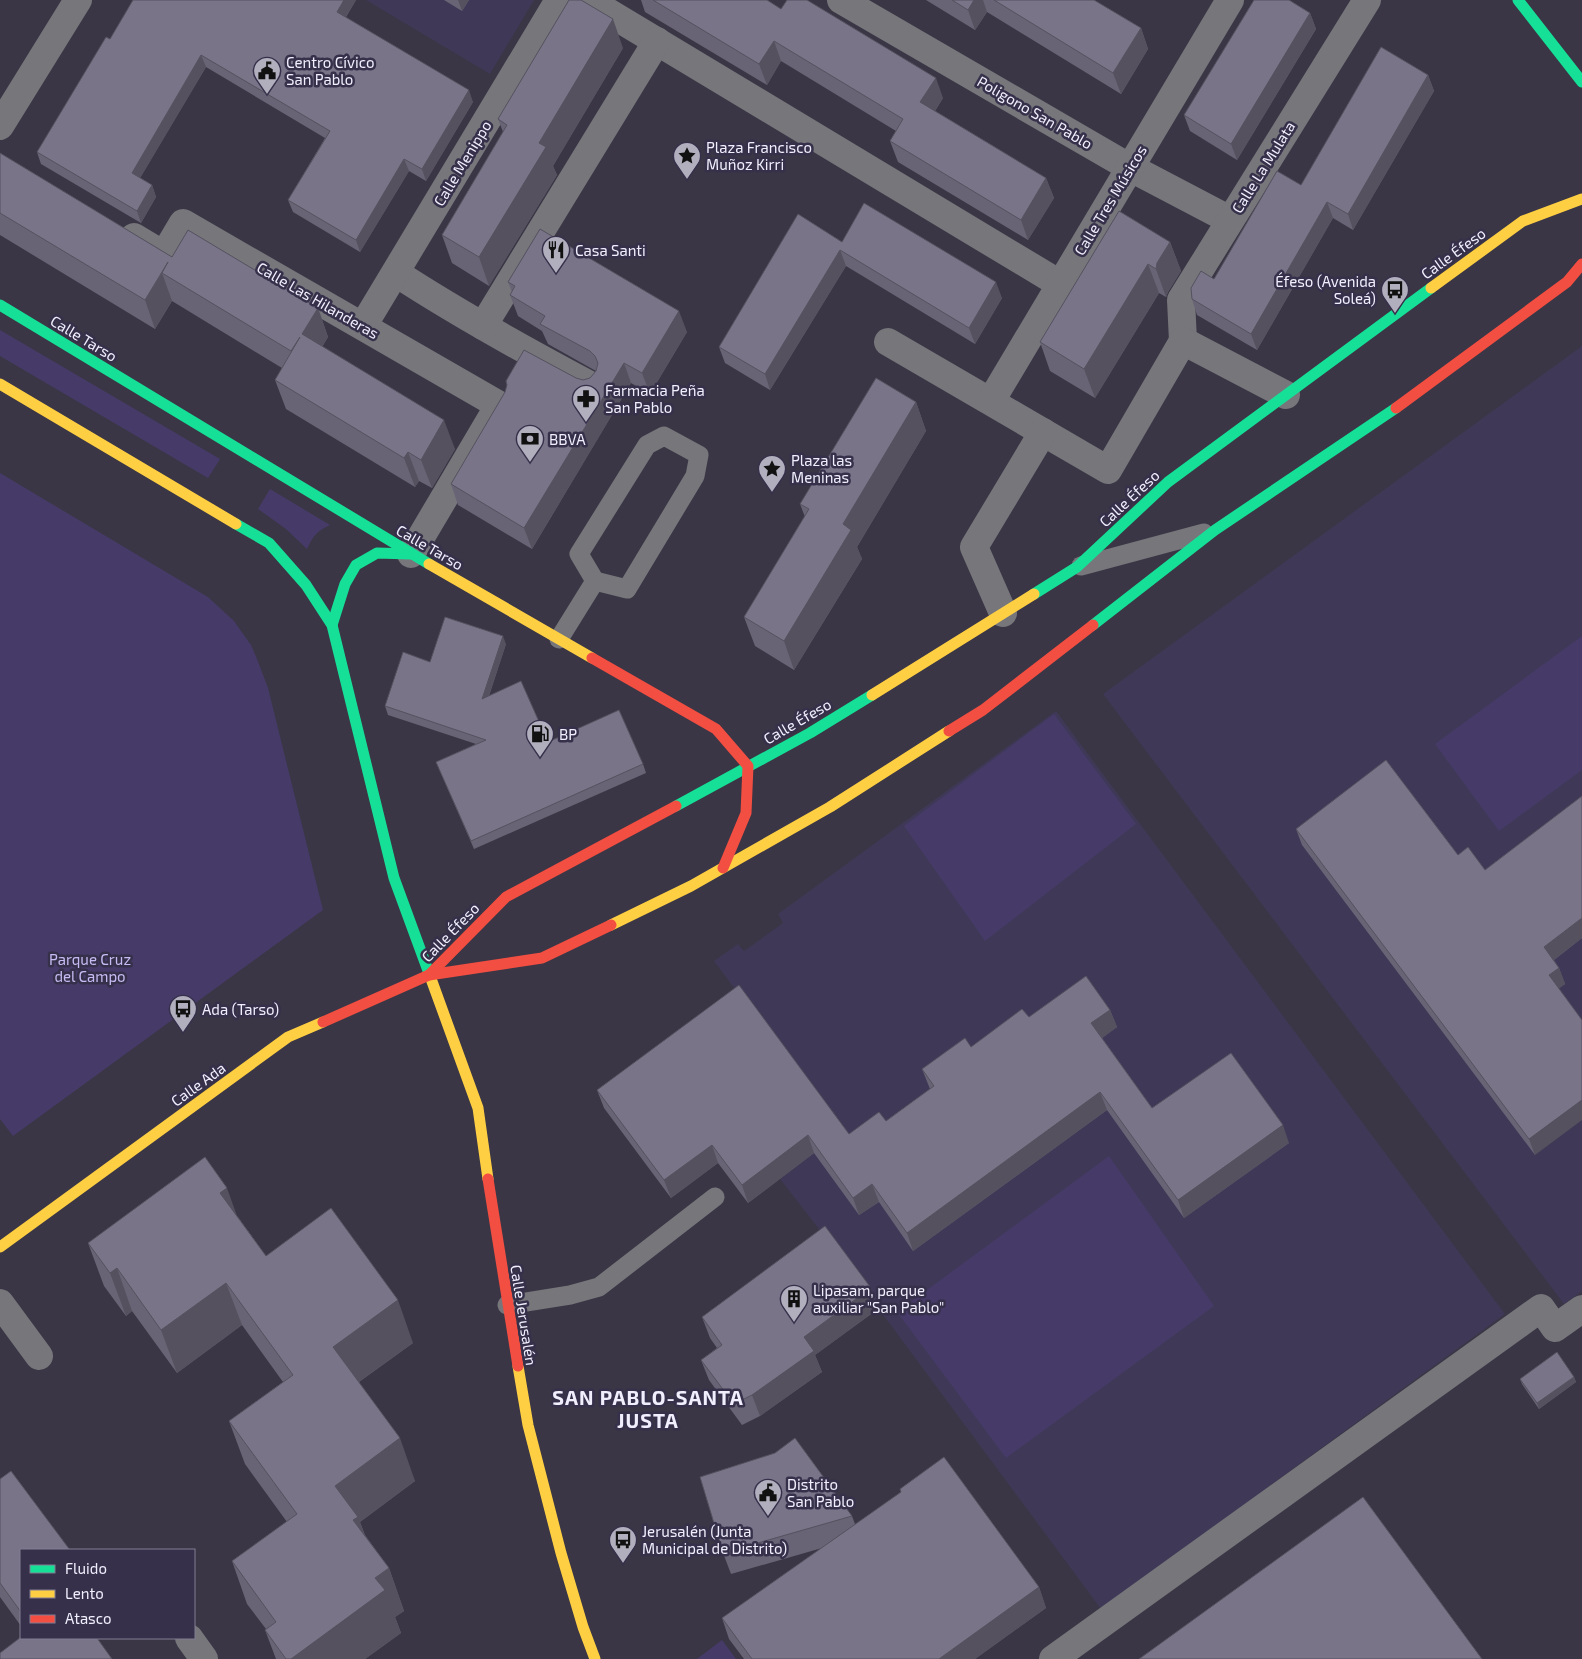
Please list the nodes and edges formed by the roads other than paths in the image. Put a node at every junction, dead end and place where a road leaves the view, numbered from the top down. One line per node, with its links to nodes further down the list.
1 (78, 0): 10 (street)
2 (559, 0): 16 (street, Calle Menippo)
3 (588, 0): 8 (street)
4 (841, 0): 11 (street, Poligono San Pablo)
5 (1230, 0): 11 (street, Calle Tres Músicos)
6 (1367, 0): 13 (street, Calle La Mulata)
7 (1518, 0): 9 (main road)
8 (657, 41): 17 (street); 20 (street)
9 (1582, 82)
10 (0, 126)
11 (1130, 167): 13 (street, Poligono San Pablo); 17 (street, Calle Tres Músicos)
12 (1582, 199): 25 (main road, Calle Éfeso)
13 (1230, 220): 21 (street, Calle La Mulata)
14 (115, 226): 19 (street, Calle Las Hilanderas)
15 (1582, 264): 28 (main road, Calle Éfeso)
16 (396, 273): 19 (street, Calle Menippo); 20 (street)
17 (1060, 284): 26 (street, Calle Tres Músicos)
18 (0, 305): 29 (main road, Calle Tarso)
19 (364, 326): 29 (street, Calle Las Hilanderas)
20 (483, 326): 24 (street)
21 (1183, 341): 25 (street); 27 (street)
22 (888, 342): 26 (street)
23 (0, 384): 33 (main road)
24 (590, 385)
25 (1286, 395): 30 (main road, Calle Éfeso)
26 (991, 401): 27 (street)
27 (1043, 432): 32 (street)
28 (1215, 530): 30 (lane); 36 (main road, Calle Éfeso)
29 (411, 554): 33 (main road); 34 (main road, Calle Tarso)
30 (1077, 567): 32 (main road, Calle Éfeso)
31 (595, 581): 31 (lane); 34 (lane)
32 (1003, 613): 35 (main road, Calle Éfeso)
33 (332, 625): 37 (main road)
34 (559, 639): 35 (main road, Calle Tarso)
35 (748, 766): 36 (main road); 37 (main road, Calle Éfeso)
36 (723, 868): 37 (main road, Calle Éfeso)
37 (429, 975): 39 (main road, Calle Ada); 41 (main road, Calle Jerusalén)
38 (715, 1197): 41 (lane)
39 (0, 1247)
40 (0, 1303): 43 (street)
41 (507, 1305): 46 (main road, Calle Jerusalén)
42 (1582, 1309): 47 (street)
43 (39, 1356)
44 (190, 1639): 45 (street)
45 (204, 1659)
46 (595, 1659)
47 (1053, 1659)

